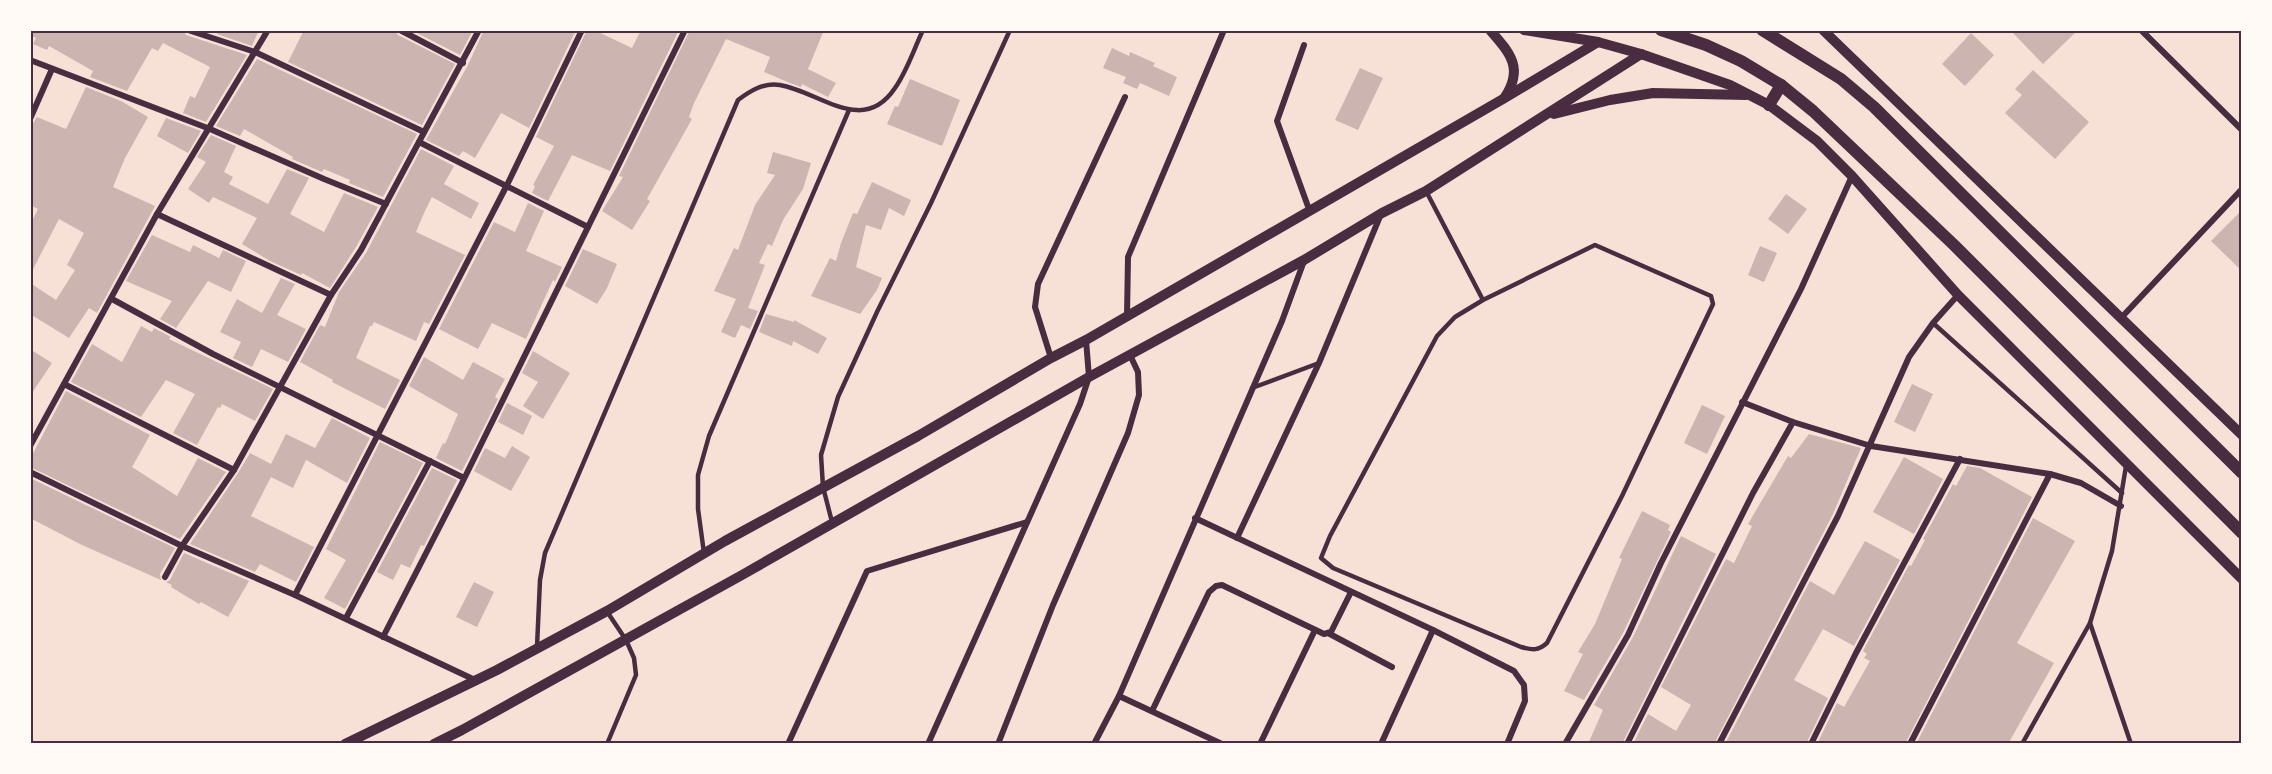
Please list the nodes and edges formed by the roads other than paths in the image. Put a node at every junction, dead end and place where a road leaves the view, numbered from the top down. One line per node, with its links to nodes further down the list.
1 (188, 30): 18 (street)
2 (268, 30): 18 (street)
3 (400, 30): 21 (street)
4 (479, 30): 21 (street)
5 (582, 30): 36 (street)
6 (685, 30): 43 (street)
7 (923, 30): 28 (lane)
8 (1010, 30): 74 (lane)
9 (1224, 30): 49 (street)
10 (1490, 30): 26 (street)
11 (1524, 30): 16 (street)
12 (1661, 30): 23 (main road)
13 (1762, 30): 71 (main road)
14 (1823, 30): 50 (street)
15 (2141, 30): 32 (street)
16 (1598, 42): 19 (street); 26 (street)
17 (1304, 45): 40 (street)
18 (255, 52): 31 (street); 33 (street)
19 (1641, 54): 24 (street); 29 (street)
20 (30, 60): 22 (street)
21 (463, 63): 33 (street)
22 (52, 69): 30 (street); 31 (street)
23 (1781, 85): 27 (main road); 80 (main road)
24 (1749, 95): 27 (street); 29 (street)
25 (1125, 96): 54 (street)
26 (1503, 99): 40 (street)
27 (1769, 105): 35 (street)
28 (849, 110): 83 (lane); 96 (lane)
29 (1541, 117): 38 (street)
30 (30, 119)
31 (210, 129): 39 (street); 42 (street)
32 (2242, 130)
33 (423, 132): 34 (street)
34 (419, 142): 36 (street); 39 (street)
35 (1852, 176): 46 (street); 60 (street)
36 (507, 184): 43 (street); 62 (street)
37 (2242, 189): 50 (street)
38 (1426, 190): 41 (street); 48 (lane)
39 (386, 204): 45 (street)
40 (1310, 212): 49 (street)
41 (1382, 213): 44 (street); 55 (street)
42 (157, 214): 45 (street); 47 (street)
43 (588, 227): 73 (street)
44 (1304, 260): 53 (street); 59 (street)
45 (332, 295): 58 (street)
46 (1958, 295): 51 (street); 68 (street)
47 (112, 299): 57 (street); 58 (street)
48 (1483, 300): 48 (lane)
49 (1127, 317): 52 (street)
50 (2121, 318): 63 (street)
51 (1933, 323): 65 (street); 75 (lane)
52 (1086, 340): 54 (street); 56 (street)
53 (1130, 355): 56 (street); 107 (street)
54 (1051, 358): 74 (street)
55 (1319, 363): 59 (lane); 81 (street)
56 (1089, 377): 78 (street); 79 (street)
57 (64, 384): 64 (street); 69 (street)
58 (282, 387): 62 (street); 69 (street)
59 (1252, 388): 77 (street)
60 (1742, 402): 61 (street); 114 (street)
61 (1793, 422): 65 (street); 115 (street)
62 (378, 434): 67 (street); 87 (street)
63 (2242, 435)
64 (30, 446)
65 (1871, 446): 66 (street); 116 (street)
66 (1960, 459): 72 (street); 117 (street)
67 (430, 461): 73 (street); 89 (street)
68 (2127, 462): 75 (lane); 85 (street)
69 (234, 471): 82 (street)
70 (30, 472): 82 (street)
71 (2242, 473)
72 (2050, 474): 76 (street); 118 (street)
73 (464, 478): 94 (street)
74 (823, 487): 79 (lane); 83 (street)
75 (2122, 493): 76 (lane)
76 (2121, 506): 90 (lane)
77 (1195, 518): 81 (street); 99 (street)
78 (1027, 522): 105 (street); 106 (street)
79 (832, 524): 95 (street)
80 (2242, 533)
81 (1237, 538): 86 (street)
82 (182, 546): 84 (street); 87 (street)
83 (704, 553): 88 (street)
84 (165, 577)
85 (2242, 579)
86 (1351, 592): 92 (street); 93 (street)
87 (295, 595): 89 (street)
88 (607, 611): 95 (lane); 96 (street)
89 (346, 618): 94 (street)
90 (2090, 623): 119 (lane); 120 (lane)
91 (1315, 630): 93 (street); 100 (street); 111 (street)
92 (1433, 630): 112 (street); 113 (street)
93 (1327, 633): 97 (street)
94 (383, 637): 98 (street)
95 (626, 640): 103 (street); 104 (lane)
96 (537, 649): 98 (street)
97 (1392, 667)
98 (476, 681): 102 (street)
99 (1119, 696): 100 (street); 108 (street)
100 (1152, 711): 101 (street)
101 (1207, 737): 109 (street); 110 (street)
102 (345, 744)
103 (434, 744)
104 (607, 744)
105 (788, 744)
106 (928, 744)
107 (998, 744)
108 (1094, 744)
109 (1203, 744)
110 (1222, 744)
111 (1260, 744)
112 (1381, 744)
113 (1507, 744)
114 (1565, 744)
115 (1627, 744)
116 (1719, 744)
117 (1811, 744)
118 (1910, 744)
119 (2022, 744)
120 (2132, 744)

